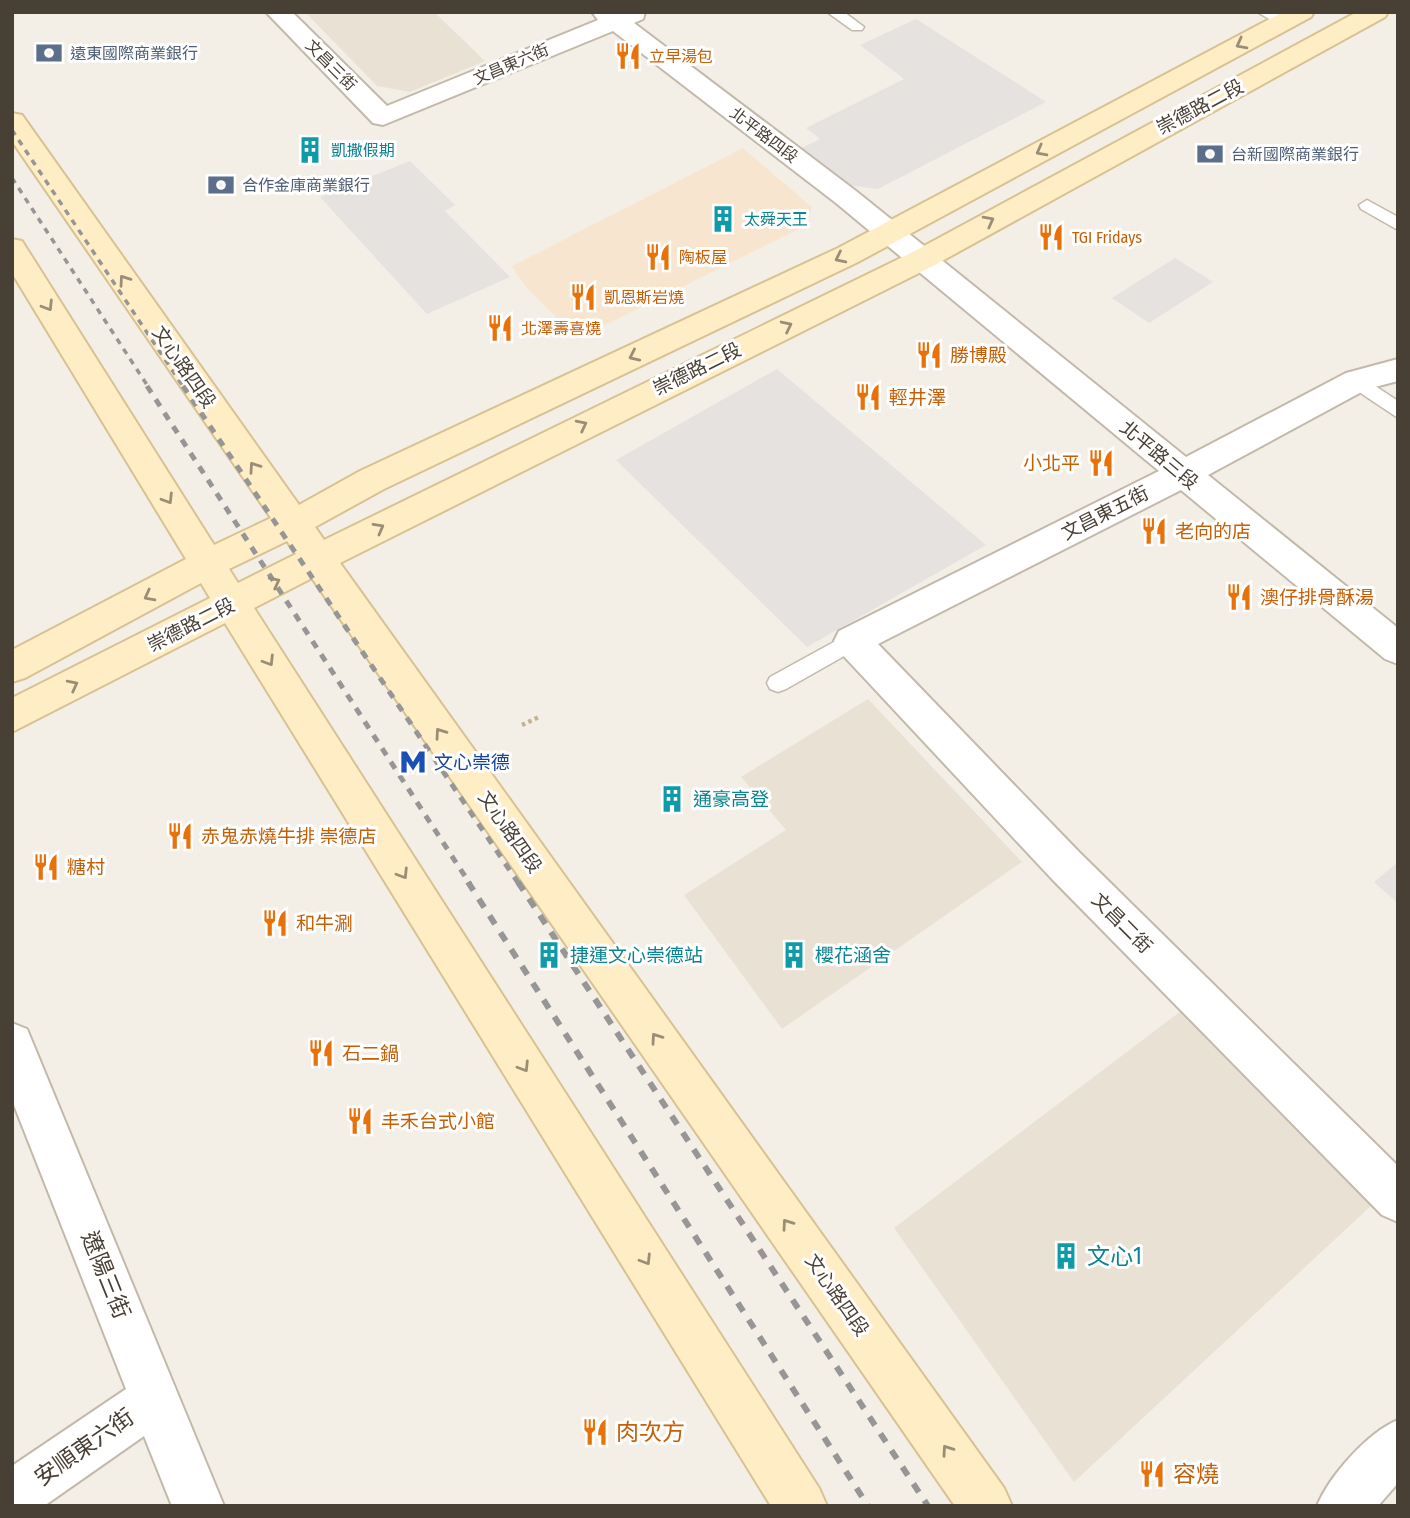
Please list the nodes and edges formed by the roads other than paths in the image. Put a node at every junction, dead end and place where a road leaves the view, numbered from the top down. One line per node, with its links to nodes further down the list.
1 (278, 12): 7 (street, 文昌三街)
2 (834, 12): 6 (lane)
3 (1376, 12): 13 (main road, 崇德路二段, one-way to 3)
4 (620, 15): 7 (street, 文昌東六街); 11 (street, 北平路四段)
5 (1283, 16): 11 (main road, 崇德路二段, one-way to 11)
6 (857, 27)
7 (383, 117)
8 (12, 121): 18 (main road, 文心路四段, one-way to 8)
9 (1367, 205): 10 (lane)
10 (1398, 225)
11 (887, 233): 13 (street, 北平路四段); 18 (main road, 崇德路二段, one-way to 18)
12 (12, 248): 20 (main road, one-way to 20)
13 (921, 260): 17 (street, 北平路三段); 19 (main road, 崇德路二段, one-way to 13)
14 (1398, 370): 15 (street, 文昌東五街)
15 (1357, 382): 16 (lane); 17 (street, 文昌東五街)
16 (1398, 411)
17 (1182, 474): 22 (street, 文昌東五街); 23 (street, 北平路三段)
18 (294, 522): 19 (main road, 文心路四段); 20 (main road, 崇德路二段)
19 (319, 560): 21 (main road, 崇德路二段, one-way to 19); 34 (main road, 文心路四段, one-way to 19)
20 (209, 564): 21 (main road); 24 (main road, 崇德路二段, one-way to 24)
21 (232, 604): 26 (main road, 崇德路二段, one-way to 21); 33 (main road, one-way to 33)
22 (852, 641): 25 (lane); 28 (street, 文昌二街)
23 (1398, 649)
24 (12, 667)
25 (778, 684)
26 (12, 716)
27 (12, 1044): 29 (street, 遼陽三街)
28 (1398, 1199)
29 (156, 1398): 31 (street, 安順東六街); 32 (street, 遼陽三街)
30 (1398, 1445): 35 (street)
31 (12, 1497)
32 (198, 1506)
33 (801, 1506)
34 (986, 1506)
35 (1343, 1506)

